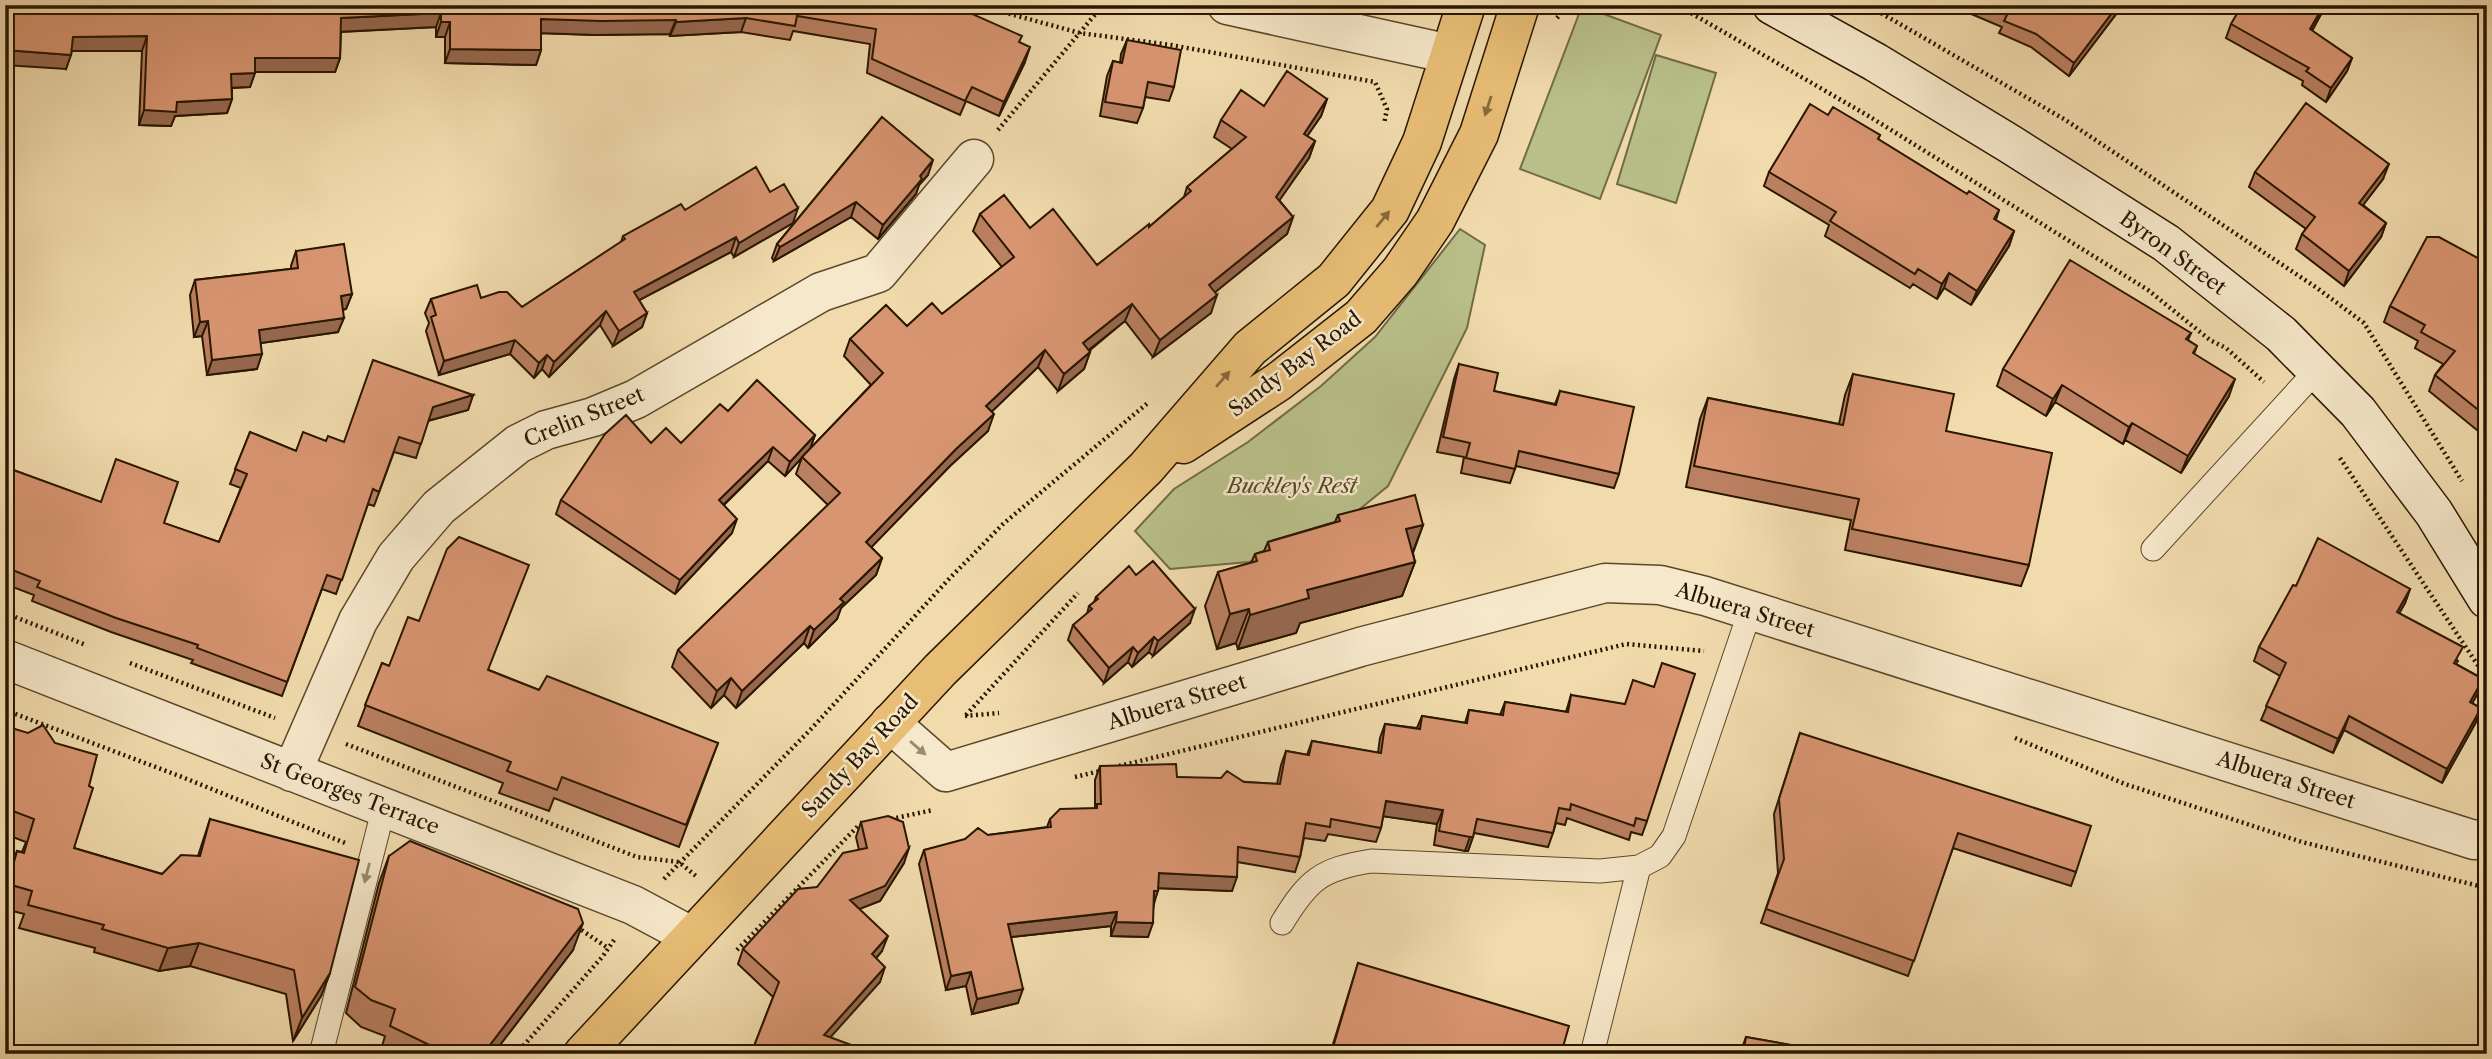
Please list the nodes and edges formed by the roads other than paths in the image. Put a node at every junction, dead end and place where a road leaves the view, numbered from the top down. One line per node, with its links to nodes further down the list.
1 (1227, 5): 6 (street)
2 (1466, 5): 6 (main road, Sandy Bay Road)
3 (1539, 5): 5 (street)
4 (1772, 5): 8 (street, Byron Street)
5 (1514, 23): 9 (main road, Sandy Bay Road, one-way to 9)
6 (1450, 54): 9 (main road, Sandy Bay Road, one-way to 6)
7 (974, 159): 15 (street, Crelin Street)
8 (2317, 370): 10 (lane); 11 (street, Byron Street)
9 (1146, 468): 14 (main road, Sandy Bay Road)
10 (2152, 549)
11 (2487, 599)
12 (1750, 611): 14 (street, Albuera Street, one-way to 12); 17 (street, Albuera Street); 18 (lane)
13 (6, 658): 15 (street, St Georges Terrace)
14 (890, 723): 20 (main road, Sandy Bay Road)
15 (292, 772): 16 (street, St Georges Terrace)
16 (384, 807): 20 (street, St Georges Terrace); 21 (lane, one-way to 21)
17 (2487, 838)
18 (1639, 867): 19 (lane); 23 (lane)
19 (1282, 923)
20 (691, 936): 22 (main road, Sandy Bay Road)
21 (330, 1054)
22 (583, 1054)
23 (1592, 1054)

